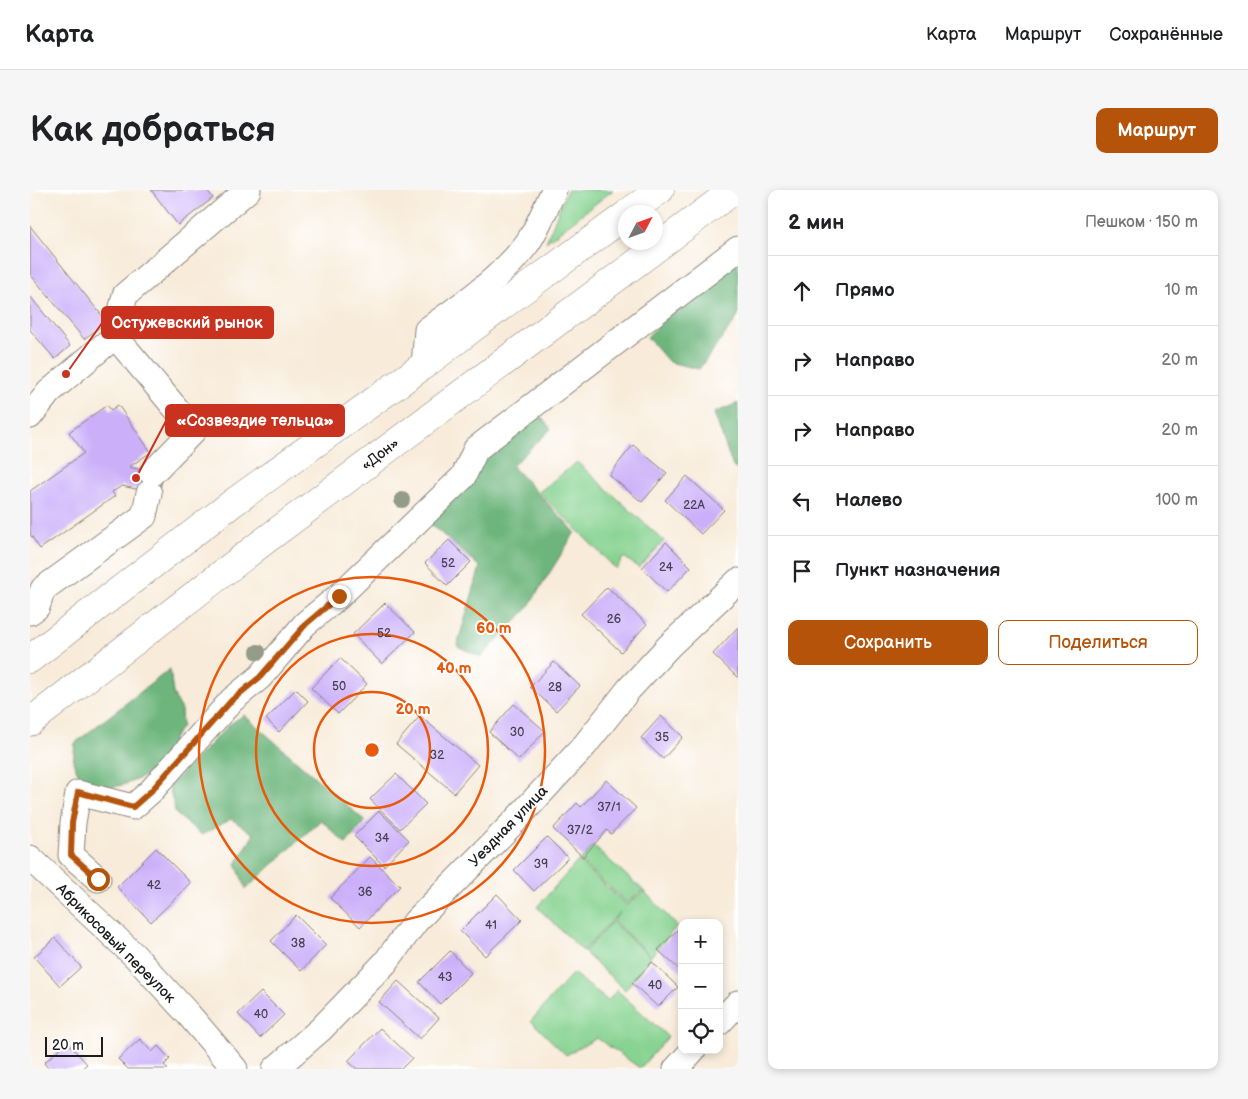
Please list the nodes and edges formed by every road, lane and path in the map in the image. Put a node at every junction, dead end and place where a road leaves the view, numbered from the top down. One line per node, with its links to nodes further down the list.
1 (554, 190): 9 (street)
2 (660, 190): 5 (highway)
3 (734, 190): 15 (highway, «Дон»)
4 (240, 193): 8 (street)
5 (639, 205)
6 (618, 221): 9 (highway)
7 (738, 249): 17 (street)
8 (115, 336): 10 (street); 11 (street)
9 (424, 365): 14 (highway)
10 (30, 416)
11 (36, 580): 13 (street)
12 (738, 581): 22 (street, Уездная улица)
13 (30, 612)
14 (30, 659)
15 (30, 722)
16 (33, 861): 21 (street, Абрикосовый переулок)
17 (98, 879)
18 (738, 1002): 19 (street)
19 (723, 1019)
20 (689, 1054): 23 (street)
21 (235, 1069)
22 (275, 1069)
23 (676, 1069)

